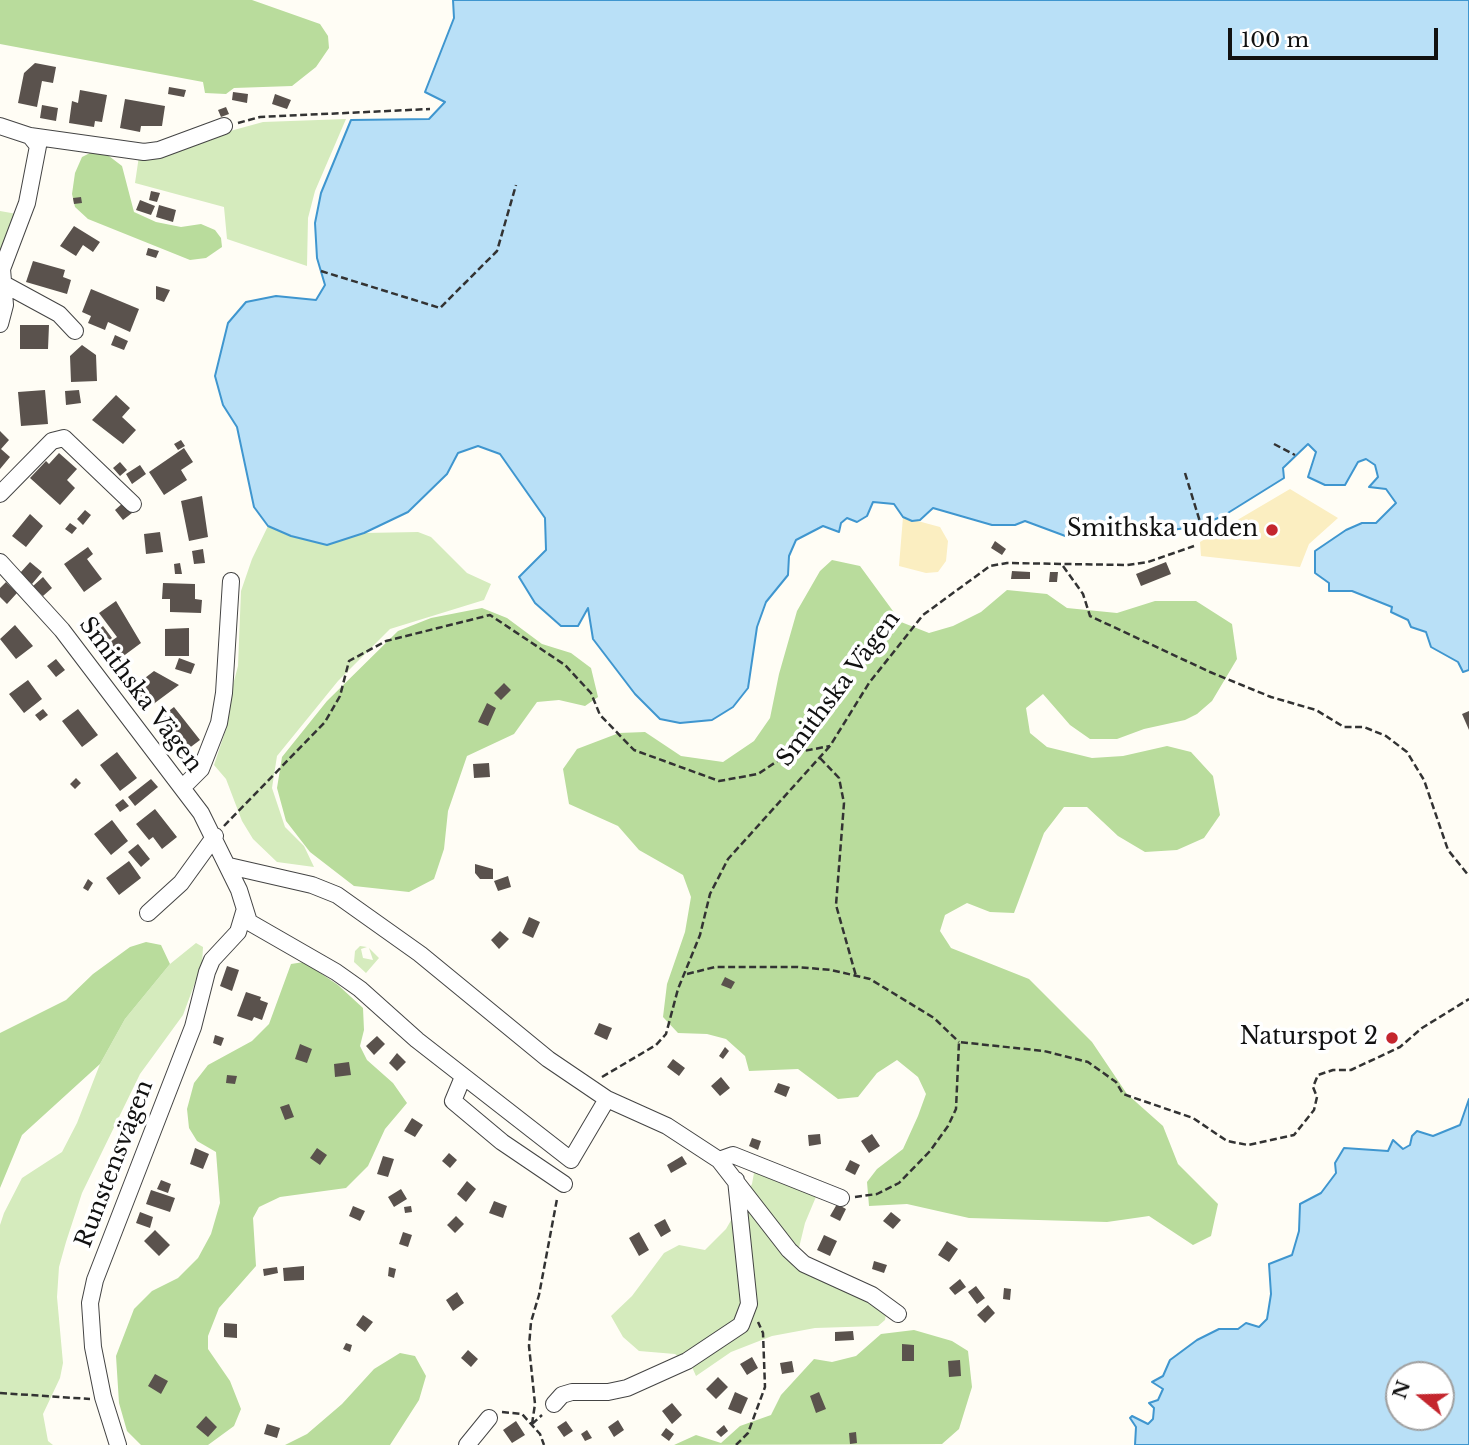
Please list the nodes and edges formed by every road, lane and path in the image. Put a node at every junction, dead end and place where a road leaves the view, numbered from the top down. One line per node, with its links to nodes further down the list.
1 (430, 109): 3 (path)
2 (0, 126): 4 (street)
3 (224, 126): 4 (street)
4 (30, 136): 7 (street)
5 (516, 185): 6 (path)
6 (321, 271)
7 (2, 283): 8 (street); 9 (street)
8 (0, 324)
9 (75, 331)
10 (1274, 444): 11 (path)
11 (1295, 455)
12 (1185, 473): 15 (path)
13 (0, 494): 14 (street)
14 (133, 504)
15 (1201, 525)
16 (1194, 546): 18 (path, Smithska Vägen)
17 (0, 562): 22 (street, Smithska Vägen)
18 (1063, 566): 20 (path, Smithska Vägen); 25 (path)
19 (231, 581): 22 (street)
20 (830, 746): 21 (path, Smithska Vägen); 23 (path)
21 (820, 758): 28 (path, Smithska Vägen); 29 (path)
22 (182, 788): 23 (street, Smithska Vägen)
23 (215, 836): 24 (street, Smithska Vägen); 27 (street)
24 (229, 866): 26 (street, Smithska Vägen); 33 (street)
25 (1469, 876)
26 (244, 912): 32 (street, Smithska Vägen); 44 (street, Runstensvägen)
27 (148, 913)
28 (686, 974): 29 (path); 33 (path, Smithska Vägen)
29 (856, 976): 31 (path)
30 (1469, 999): 31 (path)
31 (958, 1042): 39 (path)
32 (463, 1077): 35 (street, Smithska Vägen); 38 (street)
33 (588, 1087): 34 (street)
34 (607, 1099): 35 (street); 36 (street)
35 (571, 1160): 38 (street)
36 (719, 1160): 37 (street); 39 (street)
37 (736, 1180): 41 (street); 42 (street)
38 (564, 1184): 40 (street)
39 (841, 1198)
40 (557, 1199): 47 (path)
41 (747, 1314): 45 (street); 51 (path)
42 (898, 1314)
43 (0, 1393): 44 (path)
44 (103, 1397): 48 (street, Runstensvägen)
45 (554, 1404)
46 (489, 1418): 47 (path); 49 (street)
47 (532, 1424): 50 (path)
48 (118, 1445)
49 (467, 1445)
50 (544, 1445)
51 (736, 1445)

